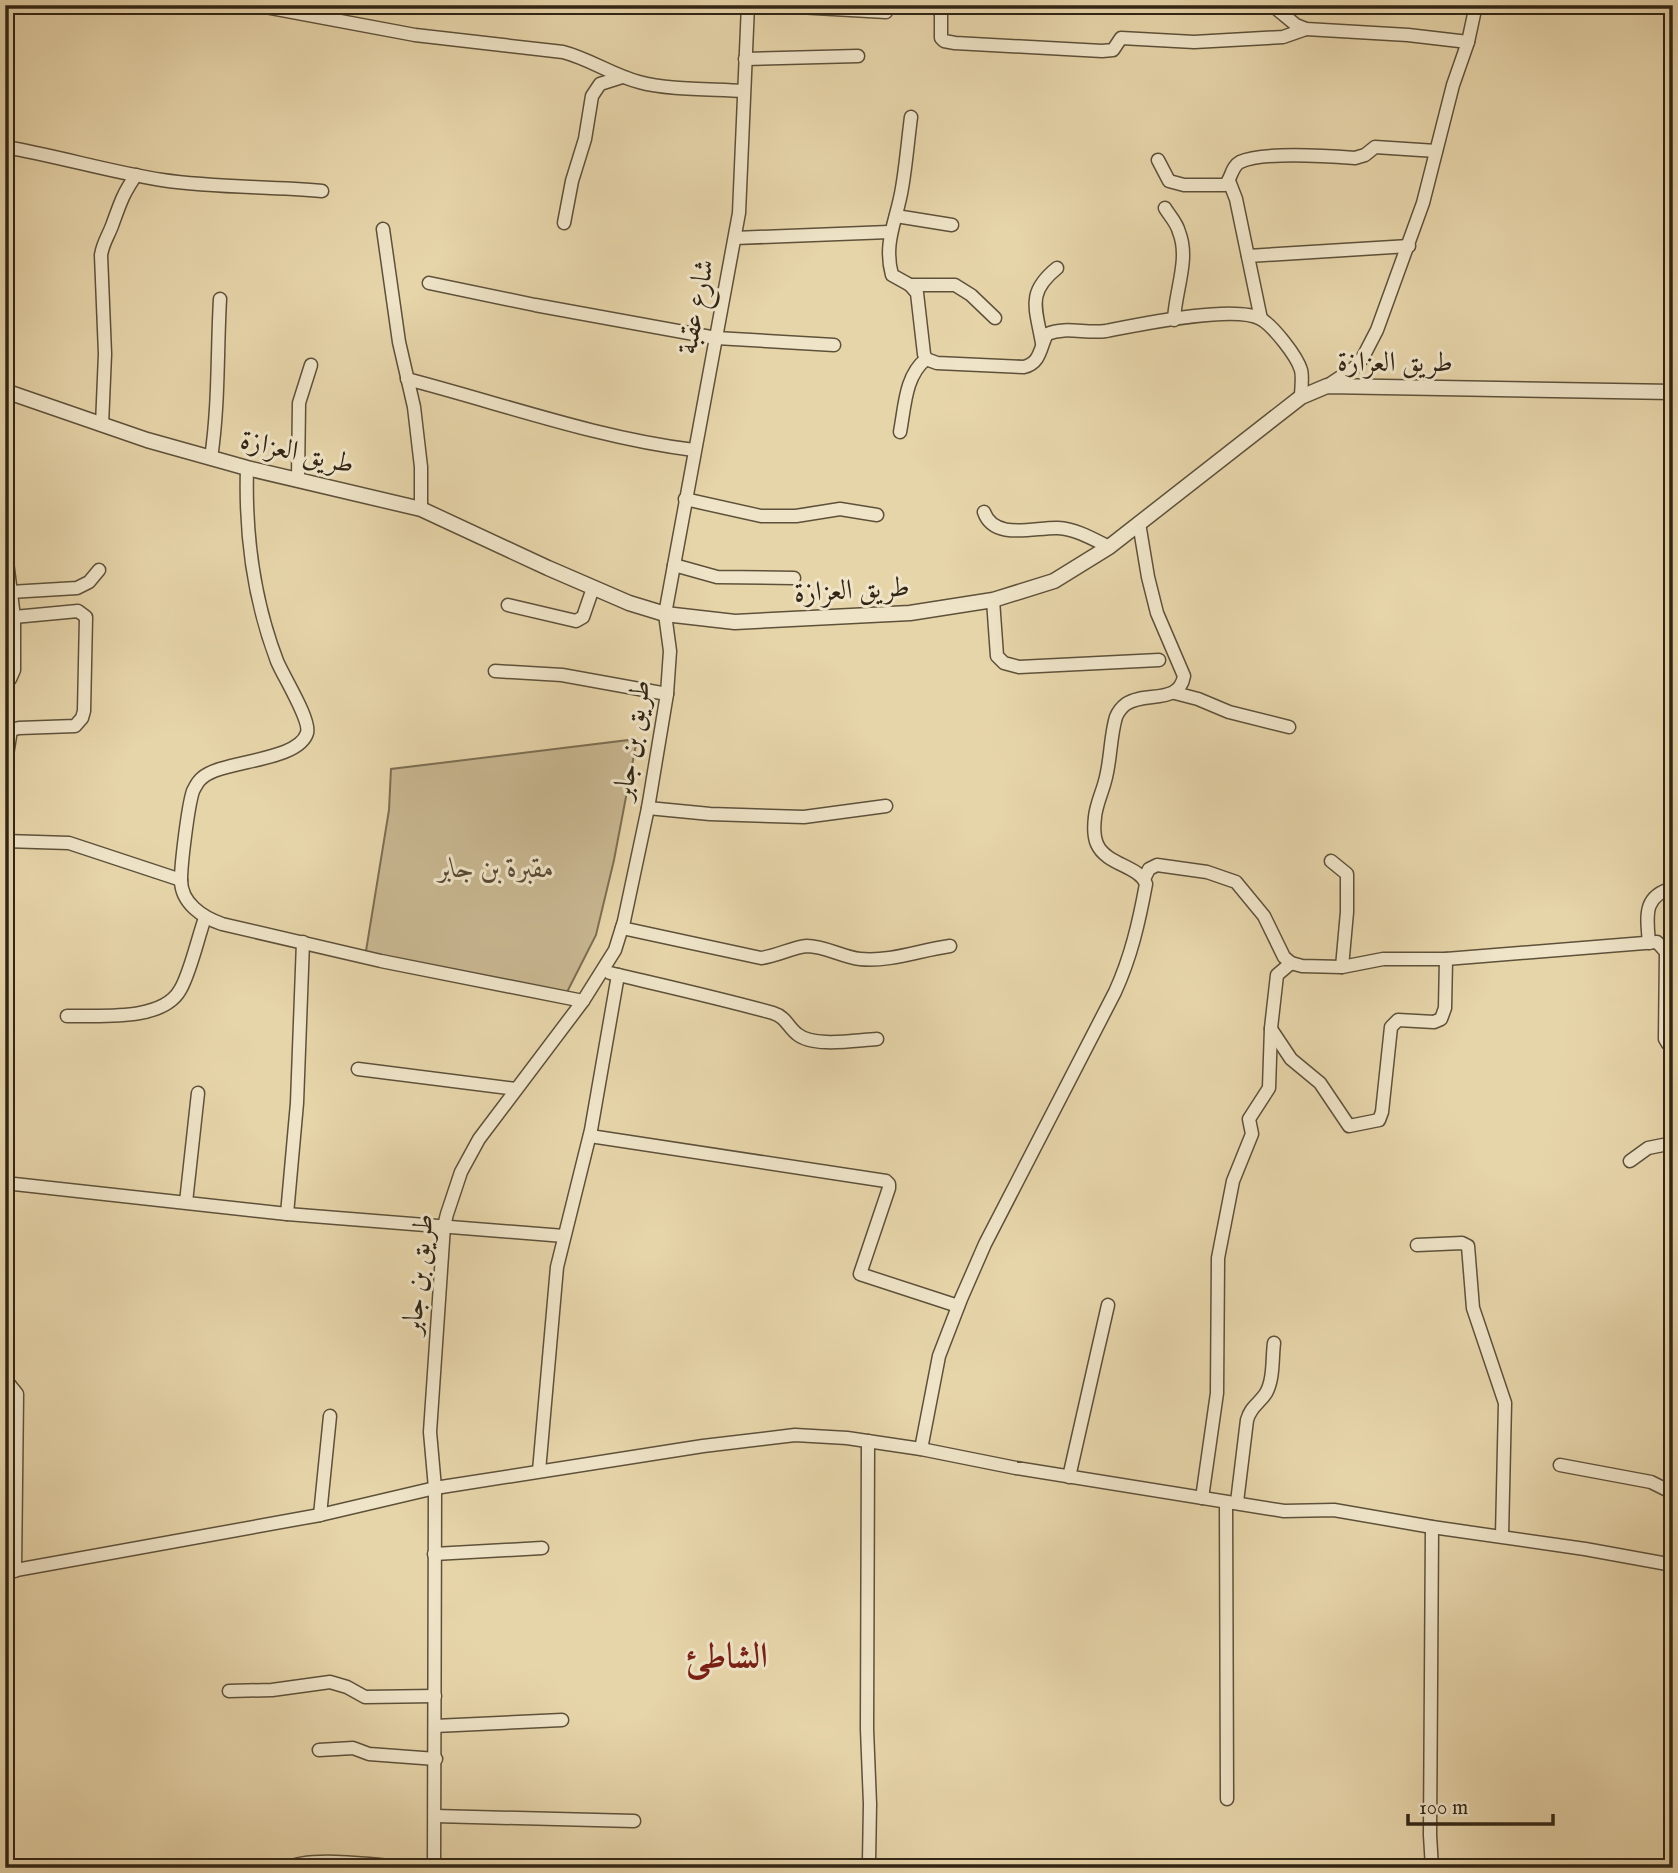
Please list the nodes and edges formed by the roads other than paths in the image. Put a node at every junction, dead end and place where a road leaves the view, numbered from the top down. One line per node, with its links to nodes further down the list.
1 (255, 5): 12 (street)
2 (748, 5): 11 (street, شارع عقبة)
3 (762, 5): 7 (street)
4 (936, 5): 8 (street)
5 (1272, 5): 8 (street)
6 (1476, 5): 9 (street)
7 (886, 12)
8 (1307, 29): 9 (street)
9 (1468, 42): 16 (street)
10 (858, 56): 11 (street)
11 (745, 59): 13 (street, شارع عقبة)
12 (622, 77): 13 (street); 23 (street)
13 (743, 91): 27 (street, شارع عقبة)
14 (911, 117): 22 (street)
15 (5, 147): 18 (street)
16 (1436, 151): 19 (street); 28 (street)
17 (1158, 160): 19 (street)
18 (136, 175): 20 (street); 47 (street)
19 (1229, 181): 29 (street)
20 (322, 191)
21 (1165, 208): 36 (street)
22 (896, 216): 24 (street); 26 (street)
23 (564, 223)
24 (952, 225)
25 (383, 229): 42 (street)
26 (889, 232): 27 (street); 32 (street)
27 (735, 238): 37 (street, شارع عقبة)
28 (1409, 246): 29 (street); 43 (street)
29 (1248, 257): 35 (street)
30 (1057, 268): 38 (street)
31 (429, 282): 37 (street)
32 (910, 285): 34 (street); 40 (street)
33 (220, 299): 50 (street)
34 (995, 318)
35 (1261, 319): 36 (street); 46 (street)
36 (1174, 320): 38 (street)
37 (716, 338): 39 (street); 49 (street, شارع عقبة)
38 (1042, 343): 40 (street)
39 (834, 345)
40 (926, 359): 48 (street)
41 (311, 365): 52 (street)
42 (407, 379): 49 (street); 54 (street)
43 (1327, 386): 45 (street, طريق العزازة); 46 (street, طريق العزازة)
44 (5, 391): 47 (street, طريق العزازة)
45 (1673, 391)
46 (1301, 397): 57 (street, طريق العزازة)
47 (102, 425): 50 (street, طريق العزازة)
48 (900, 432)
49 (694, 450): 53 (street, شارع عقبة)
50 (211, 458): 51 (street, طريق العزازة)
51 (247, 468): 52 (street, طريق العزازة); 82 (street)
52 (298, 478): 54 (street, طريق العزازة)
53 (685, 499): 56 (street); 60 (street, شارع عقبة)
54 (421, 509): 63 (street, طريق العزازة)
55 (984, 512): 59 (street)
56 (877, 515)
57 (1139, 523): 59 (street, طريق العزازة); 72 (street)
58 (5, 546): 64 (street)
59 (1109, 547): 65 (street, طريق العزازة)
60 (674, 565): 62 (street); 67 (street, شارع عقبة)
61 (99, 570): 64 (street)
62 (794, 578)
63 (593, 588): 66 (street); 67 (street, طريق العزازة)
64 (9, 599): 68 (street)
65 (993, 600): 67 (street, طريق العزازة); 69 (street)
66 (508, 605)
67 (665, 614): 73 (street, طريق بن جابر)
68 (14, 617): 71 (street); 75 (street)
69 (1159, 660)
70 (495, 671): 73 (street)
71 (5, 682)
72 (1175, 693): 74 (street); 81 (street)
73 (667, 694): 78 (street, طريق بن جابر)
74 (1289, 727)
75 (8, 732): 76 (street)
76 (5, 767)
77 (886, 806): 78 (street)
78 (648, 808): 85 (street, طريق بن جابر)
79 (5, 841): 82 (street)
80 (1331, 861): 92 (street)
81 (1144, 879): 91 (street); 113 (street)
82 (181, 880): 84 (street)
83 (1673, 888): 87 (street)
84 (205, 918): 86 (street); 96 (street)
85 (622, 928): 88 (street); 93 (street, طريق بن جابر)
86 (303, 942): 95 (street); 108 (street)
87 (1649, 943): 89 (street); 90 (street)
88 (950, 946)
89 (1670, 953): 99 (street)
90 (1446, 959): 92 (street); 97 (street)
91 (1291, 963): 92 (street); 97 (street)
92 (1342, 967)
93 (603, 972): 94 (street); 95 (street, طريق بن جابر)
94 (618, 975): 98 (street); 103 (street)
95 (583, 1001): 101 (street, طريق بن جابر)
96 (67, 1016)
97 (1271, 1028): 124 (street)
98 (877, 1039)
99 (1673, 1045)
100 (358, 1069): 101 (street)
101 (516, 1090): 109 (street, طريق بن جابر)
102 (198, 1093): 107 (street)
103 (590, 1136): 110 (street); 113 (street)
104 (1673, 1143): 105 (street)
105 (1630, 1161)
106 (5, 1183): 107 (street)
107 (186, 1202): 108 (street)
108 (287, 1214): 109 (street)
109 (444, 1226): 110 (street); 122 (street, طريق بن جابر)
110 (564, 1236): 120 (street)
111 (1417, 1245): 128 (street)
112 (1108, 1305): 121 (street)
113 (958, 1306): 118 (street)
114 (1274, 1343): 125 (street)
115 (5, 1379): 132 (street)
116 (330, 1416): 126 (street)
117 (868, 1441): 118 (street); 120 (street); 145 (street)
118 (921, 1449): 121 (street)
119 (1560, 1465): 123 (street)
120 (539, 1471): 122 (street)
121 (1069, 1476): 124 (street)
122 (435, 1488): 126 (street); 130 (street, طريق بن جابر)
123 (1673, 1493)
124 (1202, 1498): 125 (street)
125 (1232, 1502): 127 (street); 139 (street)
126 (320, 1515): 132 (street)
127 (1432, 1527): 128 (street); 146 (street)
128 (1502, 1536): 131 (street)
129 (542, 1548): 130 (street)
130 (434, 1554): 134 (street, طريق بن جابر)
131 (1673, 1565)
132 (10, 1572)
133 (229, 1691): 134 (street)
134 (435, 1696): 136 (street, طريق بن جابر)
135 (562, 1720): 136 (street)
136 (435, 1726): 138 (street, طريق بن جابر)
137 (319, 1749): 138 (street)
138 (436, 1759): 140 (street, طريق بن جابر)
139 (1227, 1799)
140 (435, 1816): 141 (street); 144 (street, طريق بن جابر)
141 (634, 1821)
142 (289, 1868): 143 (street)
143 (412, 1868)
144 (434, 1868)
145 (875, 1868)
146 (1432, 1868)

